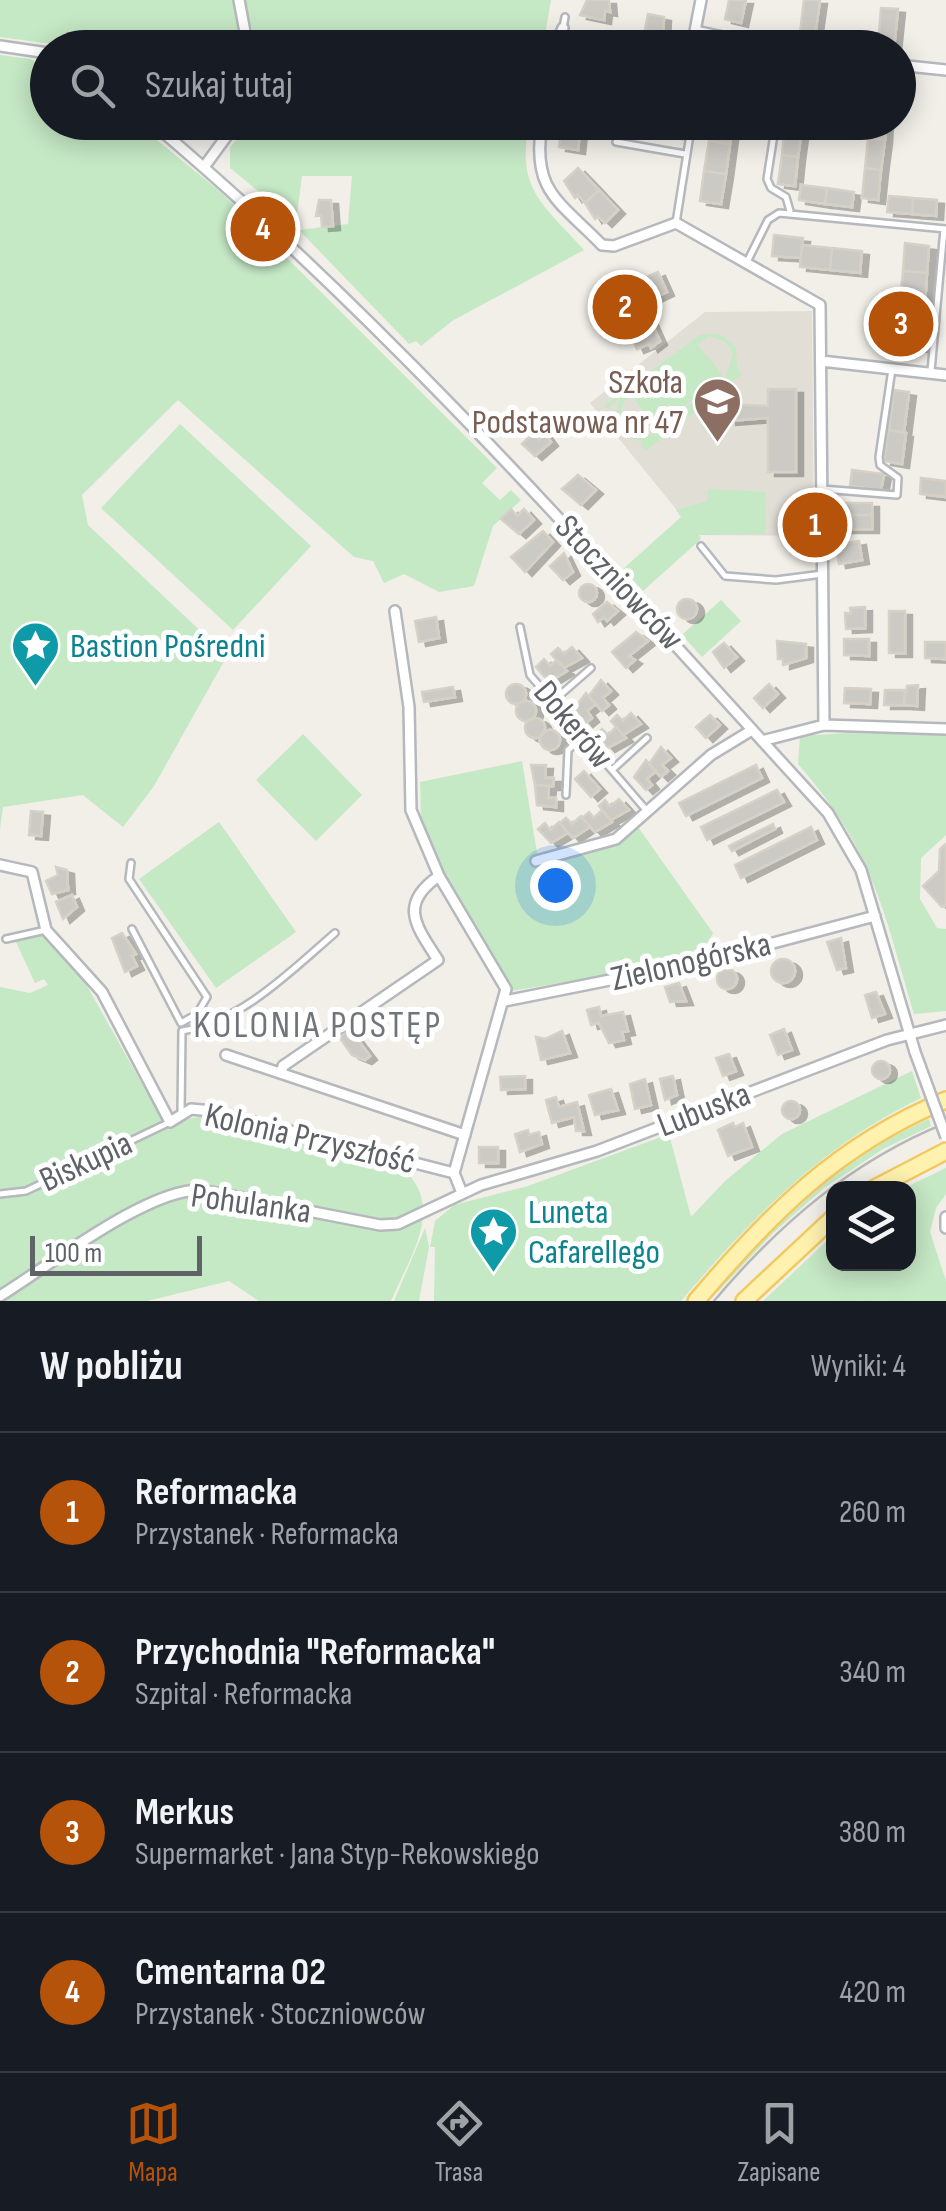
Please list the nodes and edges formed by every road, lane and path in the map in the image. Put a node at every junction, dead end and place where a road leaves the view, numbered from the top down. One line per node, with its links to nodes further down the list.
1 (240, 0): 4 (street)
2 (701, 0): 6 (street)
3 (564, 22): 5 (street)
4 (245, 30)
5 (561, 30)
6 (694, 30)
7 (0, 46): 8 (street)
8 (30, 50)
9 (916, 67): 10 (street)
10 (946, 70)
11 (172, 140): 18 (street, Stoczniowców)
12 (224, 140): 18 (street)
13 (540, 140): 20 (street)
14 (688, 140): 17 (lane)
15 (774, 140): 19 (lane)
16 (616, 142): 17 (lane)
17 (685, 154): 20 (lane)
18 (204, 167): 36 (street, Stoczniowców)
19 (790, 211): 21 (lane); 22 (lane)
20 (676, 223): 22 (street)
21 (945, 229): 25 (lane)
22 (747, 262): 23 (street)
23 (821, 361): 24 (street); 27 (street)
24 (892, 368): 25 (street); 27 (lane)
25 (931, 374): 26 (street)
26 (946, 375)
27 (822, 490): 29 (street)
28 (701, 546): 29 (lane)
29 (823, 574): 34 (street)
30 (395, 611): 46 (street)
31 (520, 627): 33 (lane, Dokerów)
32 (591, 668): 33 (lane)
33 (551, 703): 38 (lane, Dokerów)
34 (824, 725): 35 (street); 39 (street)
35 (946, 729)
36 (752, 730): 39 (street, Stoczniowców); 42 (street)
37 (647, 738): 40 (lane)
38 (581, 739): 40 (lane, Dokerów); 41 (lane)
39 (762, 741): 47 (street, Stoczniowców)
40 (611, 771): 42 (lane, Dokerów)
41 (566, 795)
42 (647, 812): 43 (street)
43 (536, 861)
44 (131, 863): 53 (lane)
45 (0, 865): 48 (street, Kolonia Przyszłość)
46 (439, 876): 52 (street); 58 (street)
47 (875, 916): 52 (street, Zielonogórska); 56 (street, Stoczniowców)
48 (46, 930): 51 (lane); 61 (street, Kolonia Przyszłość)
49 (132, 930): 53 (lane)
50 (335, 933): 55 (lane)
51 (6, 939)
52 (506, 1001): 62 (street)
53 (181, 1022): 55 (lane)
54 (946, 1025): 56 (street, Lubuska)
55 (182, 1031): 60 (lane)
56 (908, 1034): 63 (street, Stoczniowców, bridge); 67 (street, Lubuska)
57 (226, 1055): 58 (street)
58 (281, 1074): 62 (street)
59 (946, 1100): 73 (main road)
60 (181, 1116): 61 (street, Kolonia Przyszłość); 65 (street, Kolonia Przyszłość)
61 (170, 1122): 68 (lane, Biskupia)
62 (465, 1134): 65 (street)
63 (946, 1137)
64 (946, 1151): 66 (main road)
65 (454, 1173): 67 (street, Kolonia Przyszłość)
66 (888, 1181)
67 (462, 1193): 72 (street, Pohulanka)
68 (0, 1194)
69 (946, 1217): 71 (street)
70 (826, 1224): 74 (main road)
71 (946, 1228)
72 (0, 1296)
73 (696, 1301)
74 (744, 1301)

